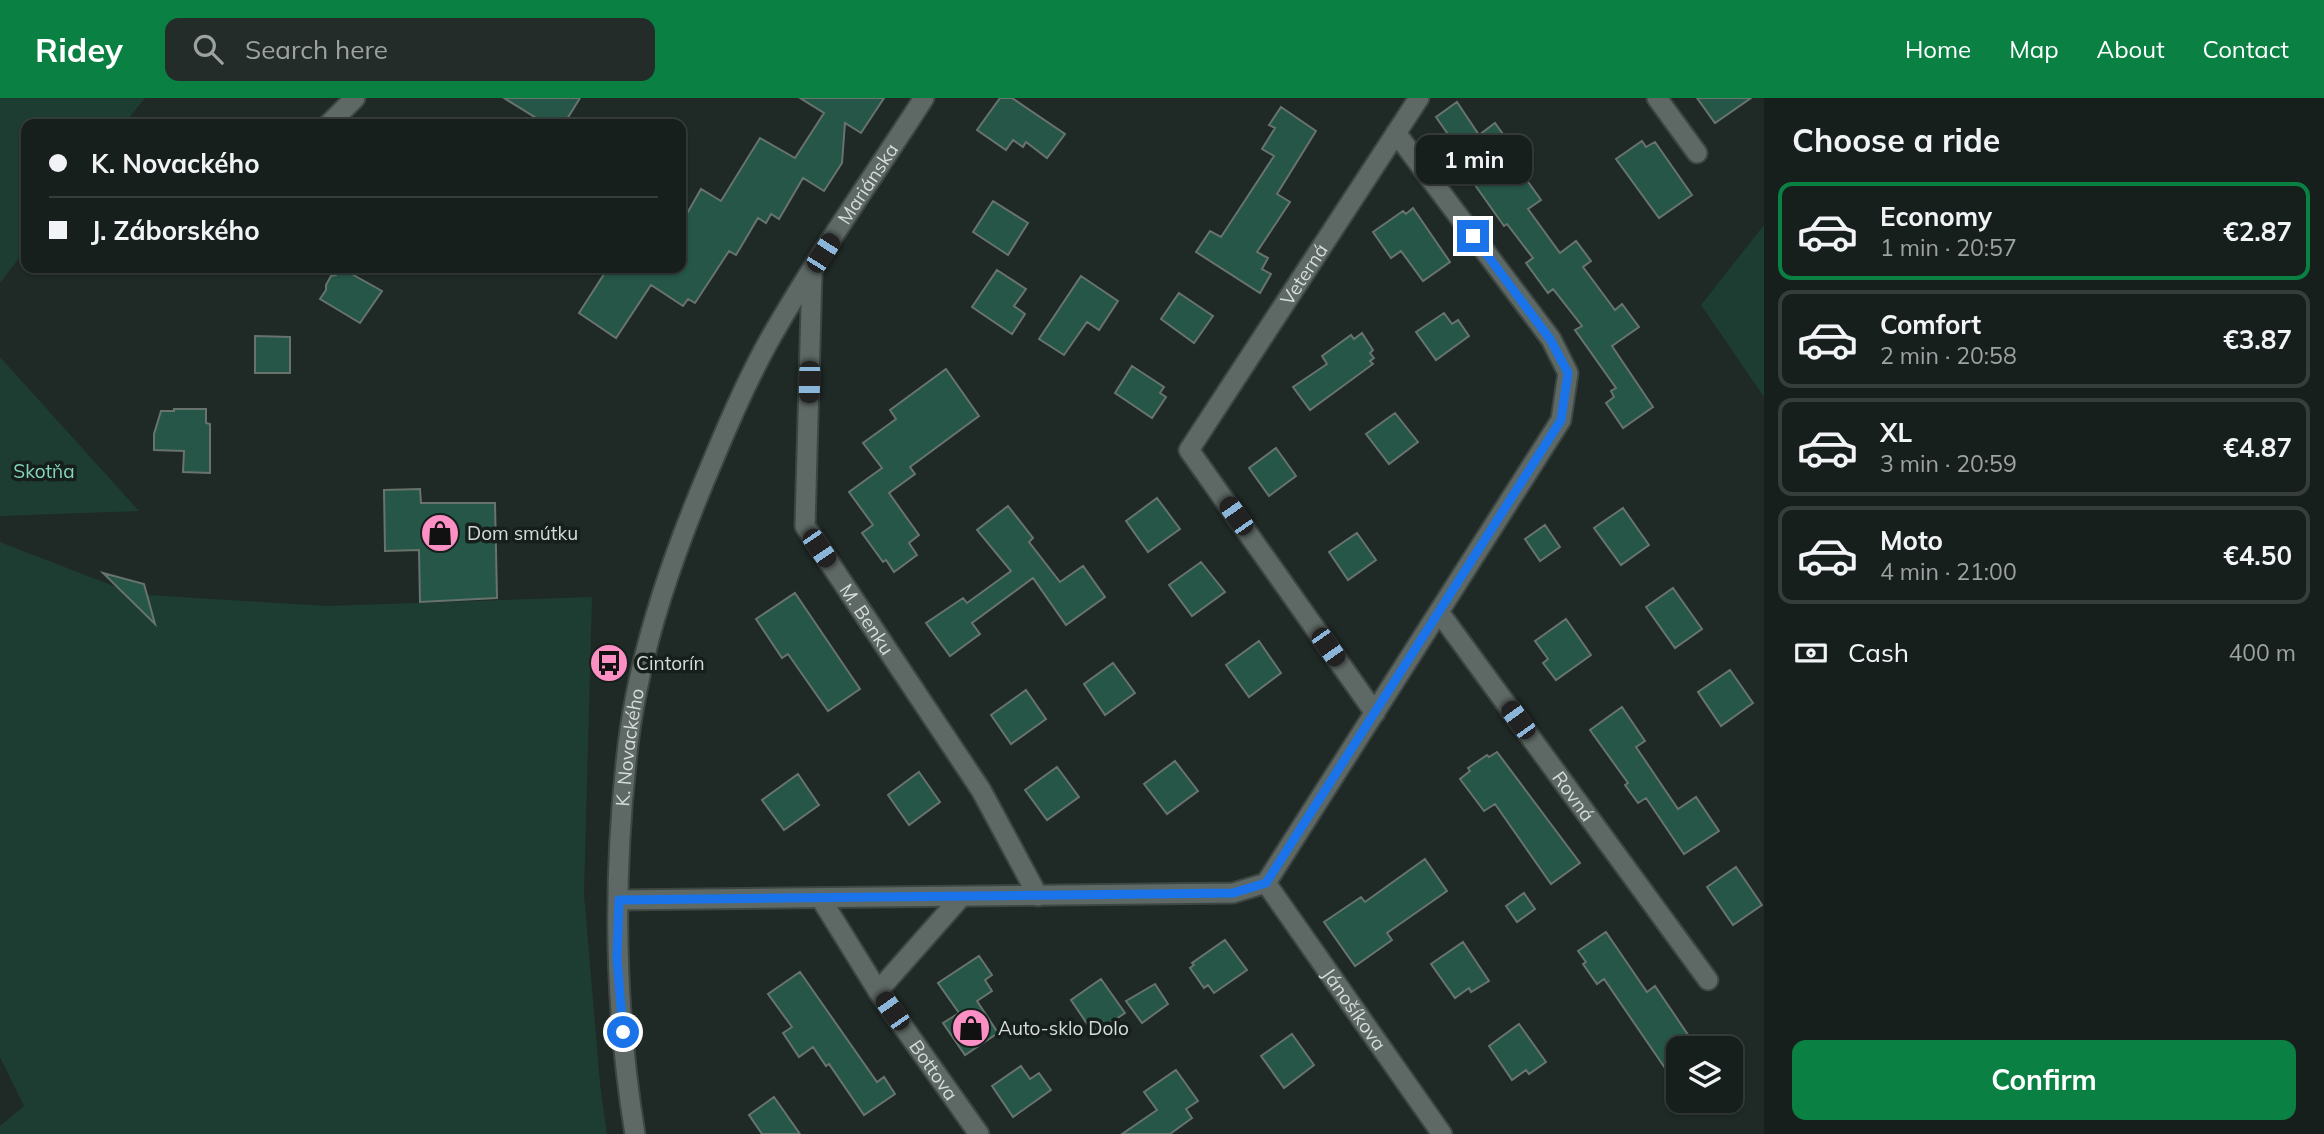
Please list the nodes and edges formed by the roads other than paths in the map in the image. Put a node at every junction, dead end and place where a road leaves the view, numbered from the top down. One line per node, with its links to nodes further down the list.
1 (355, 98): 5 (street)
2 (924, 98): 8 (street, Mariánska)
3 (1419, 98): 6 (street, Veterná)
4 (1657, 98): 7 (street)
5 (334, 119)
6 (1396, 133): 9 (street); 10 (street, Veterná)
7 (1697, 153)
8 (811, 271): 12 (street, M. Benku); 15 (street, K. Novackého)
9 (1439, 612): 10 (street); 16 (street, Rovná)
10 (1375, 713): 11 (street)
11 (1266, 883): 12 (street); 20 (street, Jánošíkova)
12 (1038, 896): 13 (street)
13 (961, 897): 14 (street); 17 (street)
14 (821, 899): 15 (street); 17 (street, Bottova)
15 (619, 900): 18 (street, K. Novackého)
16 (1708, 980)
17 (878, 991): 19 (street, Bottova)
18 (635, 1134)
19 (979, 1134)
20 (1442, 1134)

